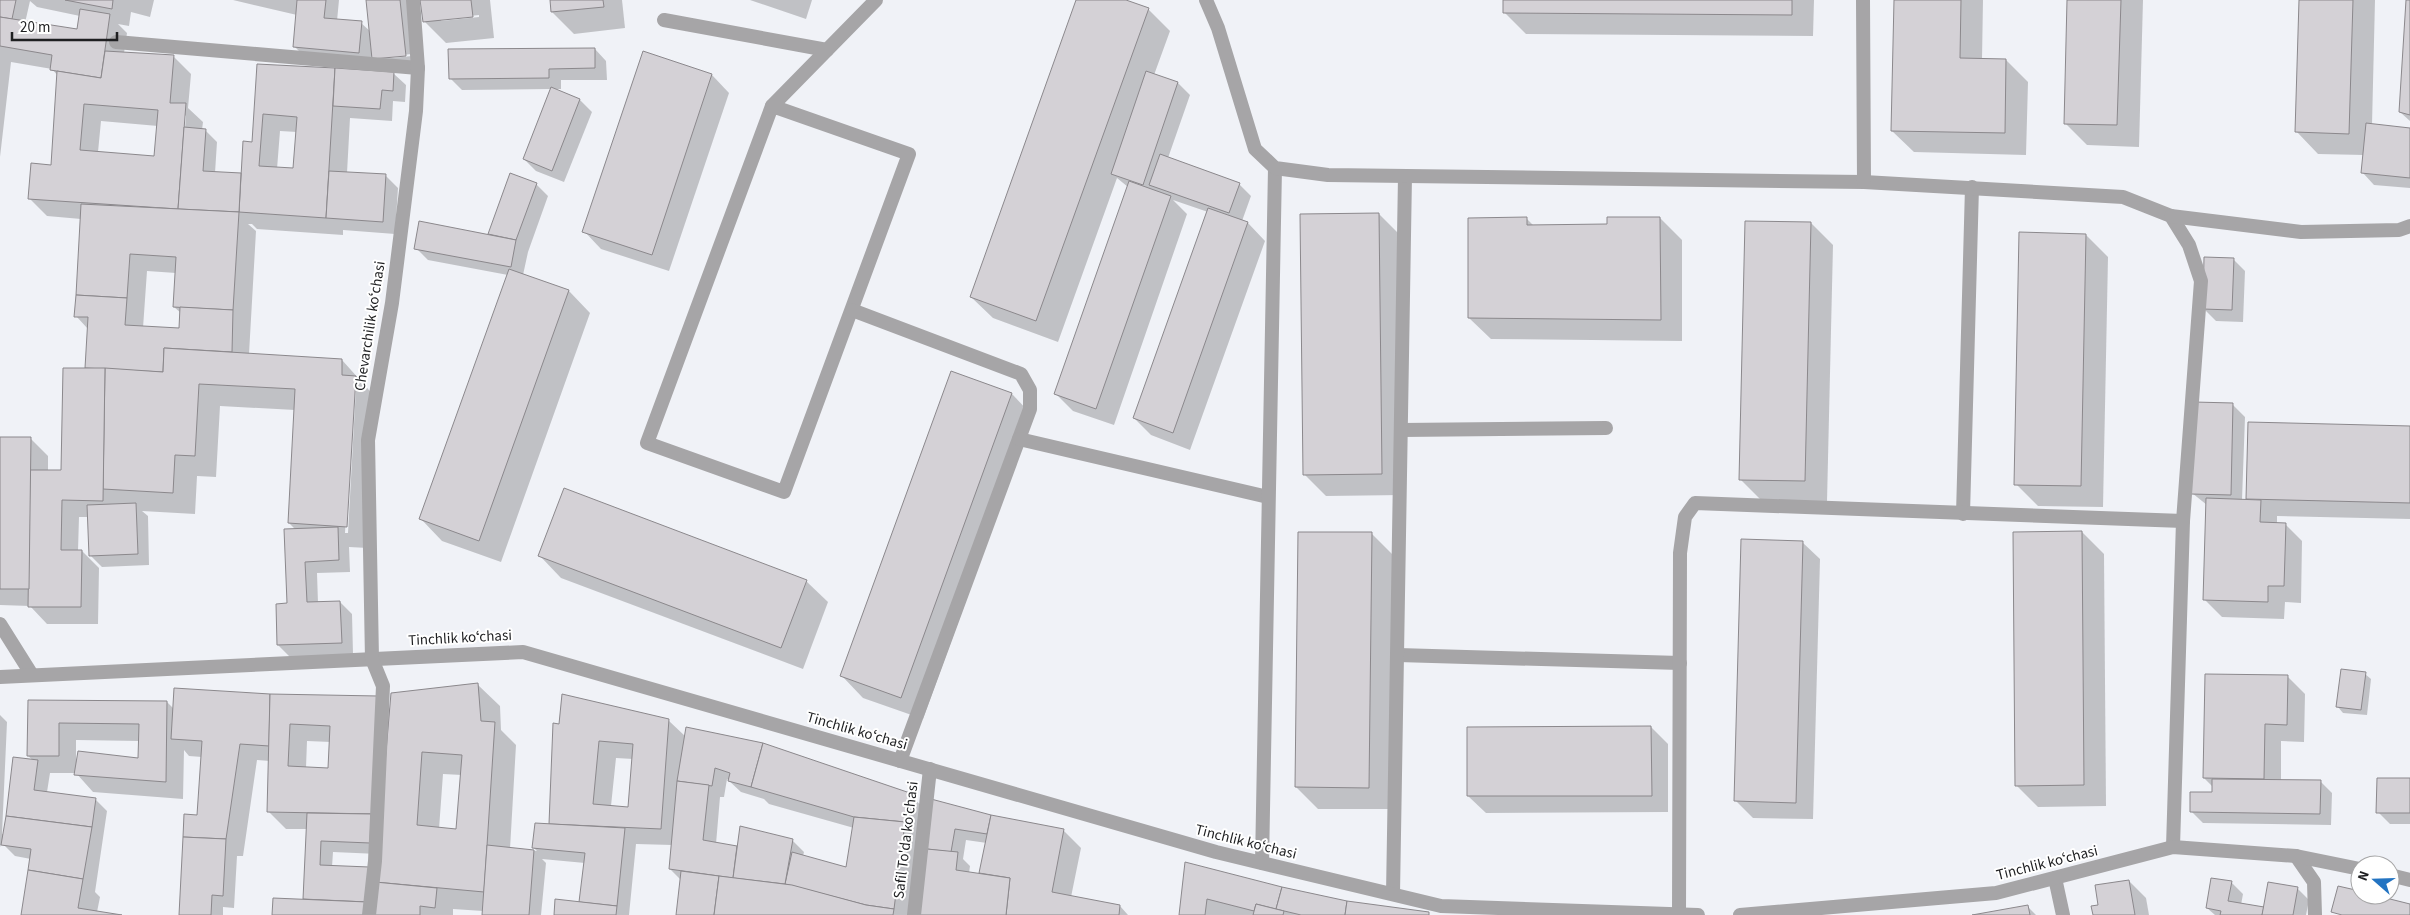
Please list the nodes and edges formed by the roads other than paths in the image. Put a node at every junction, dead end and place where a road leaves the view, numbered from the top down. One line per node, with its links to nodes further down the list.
1 (414, 0): 8 (street, Chevarchilik koʻchasi)
2 (876, 0): 7 (street)
3 (1206, 0): 10 (street)
4 (1863, 0): 12 (street)
5 (664, 20): 7 (street)
6 (116, 42): 8 (street)
7 (827, 50): 9 (street)
8 (418, 68): 25 (street, Chevarchilik koʻchasi)
9 (772, 106): 16 (street); 16 (street)
10 (1275, 168): 11 (street); 20 (street)
11 (1405, 176): 12 (street); 18 (street)
12 (1864, 182): 13 (street)
13 (1972, 187): 14 (street); 21 (street)
14 (2171, 216): 15 (street); 22 (street)
15 (2410, 226)
16 (852, 310): 19 (street)
17 (1606, 428): 18 (street)
18 (1401, 430): 24 (street)
19 (1019, 439): 20 (street); 29 (street)
20 (1268, 497): 33 (street)
21 (1963, 514): 22 (street); 26 (street)
22 (2182, 520): 31 (street)
23 (0, 624): 27 (street)
24 (1398, 655): 26 (street); 36 (street)
25 (372, 659): 27 (street, Tinchlik koʻchasi); 29 (street, Tinchlik koʻchasi); 38 (street)
26 (1680, 663): 37 (street)
27 (32, 675): 28 (street, Tinchlik koʻchasi)
28 (0, 677)
29 (900, 761): 30 (street, Tinchlik koʻchasi)
30 (930, 769): 33 (street, Tinchlik koʻchasi); 39 (street, Safil To'da ko'chasi)
31 (2172, 847): 32 (street, Tinchlik koʻchasi); 35 (street, Tinchlik koʻchasi)
32 (2296, 856): 34 (street, Tinchlik koʻchasi); 43 (street)
33 (1262, 863): 36 (street, Tinchlik koʻchasi)
34 (2350, 867)
35 (2055, 878): 41 (street, Tinchlik koʻchasi); 42 (street)
36 (1393, 894): 37 (street, Tinchlik koʻchasi)
37 (1679, 914): 40 (street, Tinchlik koʻchasi)
38 (370, 915)
39 (914, 915)
40 (1698, 915)
41 (1740, 915)
42 (2063, 915)
43 (2315, 915)

